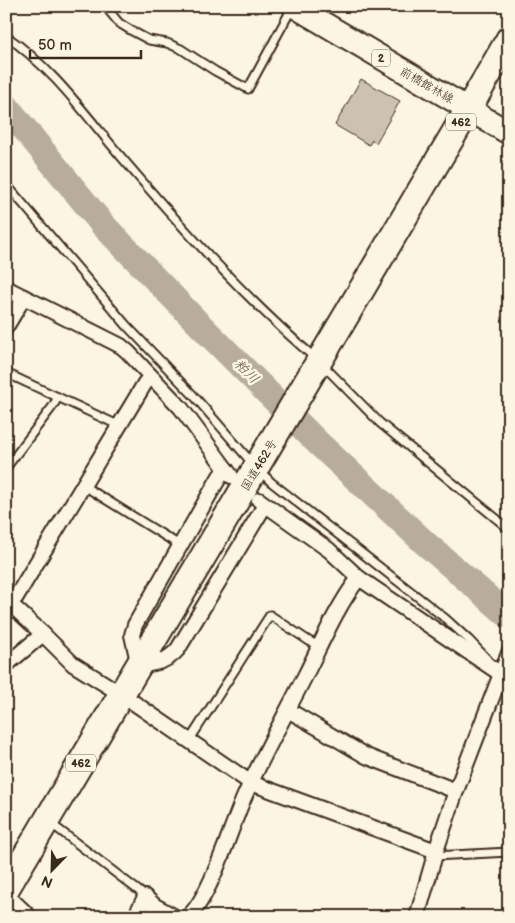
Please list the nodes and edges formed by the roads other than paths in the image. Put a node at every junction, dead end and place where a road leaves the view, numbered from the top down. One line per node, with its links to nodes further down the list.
1 (105, 6): 2 (lane)
2 (293, 6): 5 (main road, 前橋館林線 / 2)
3 (6, 36): 11 (lane)
4 (507, 45): 5 (highway, 国道462号 / 462)
5 (469, 109): 6 (main road, 前橋館林線 / 2); 11 (highway, 国道462号 / 462)
6 (509, 133)
7 (6, 184): 16 (lane)
8 (6, 288): 9 (street)
9 (24, 297): 10 (street); 13 (street)
10 (6, 327)
11 (319, 363): 16 (highway, 国道462号 / 462); 19 (lane)
12 (6, 373): 14 (lane)
13 (151, 377): 15 (street); 20 (street)
14 (58, 397): 15 (lane); 17 (lane)
15 (120, 426): 18 (street)
16 (258, 466): 26 (highway, 国道462号 / 462); 27 (lane)
17 (6, 468)
18 (84, 486): 20 (lane); 22 (street)
19 (509, 529)
20 (181, 546): 26 (street)
21 (359, 578): 24 (street); 26 (street); 27 (street)
22 (8, 602): 23 (street)
23 (44, 634): 25 (street); 28 (street)
24 (320, 646): 29 (street); 30 (lane)
25 (6, 665)
26 (139, 666): 28 (highway, 国道462号 / 462)
27 (504, 669): 32 (street)
28 (121, 694): 30 (street); 33 (highway, 国道462号 / 462)
29 (288, 710): 31 (street); 32 (street)
30 (189, 741): 31 (street)
31 (251, 783): 35 (street); 42 (street)
32 (456, 791): 35 (street)
33 (47, 821): 36 (highway, 国道462号 / 462); 37 (lane)
34 (509, 852): 35 (lane)
35 (435, 853): 43 (street)
36 (6, 890)
37 (146, 897): 40 (street); 41 (street)
38 (6, 900): 39 (main road)
39 (24, 917)
40 (135, 917)
41 (175, 917)
42 (188, 917)
43 (417, 917)

